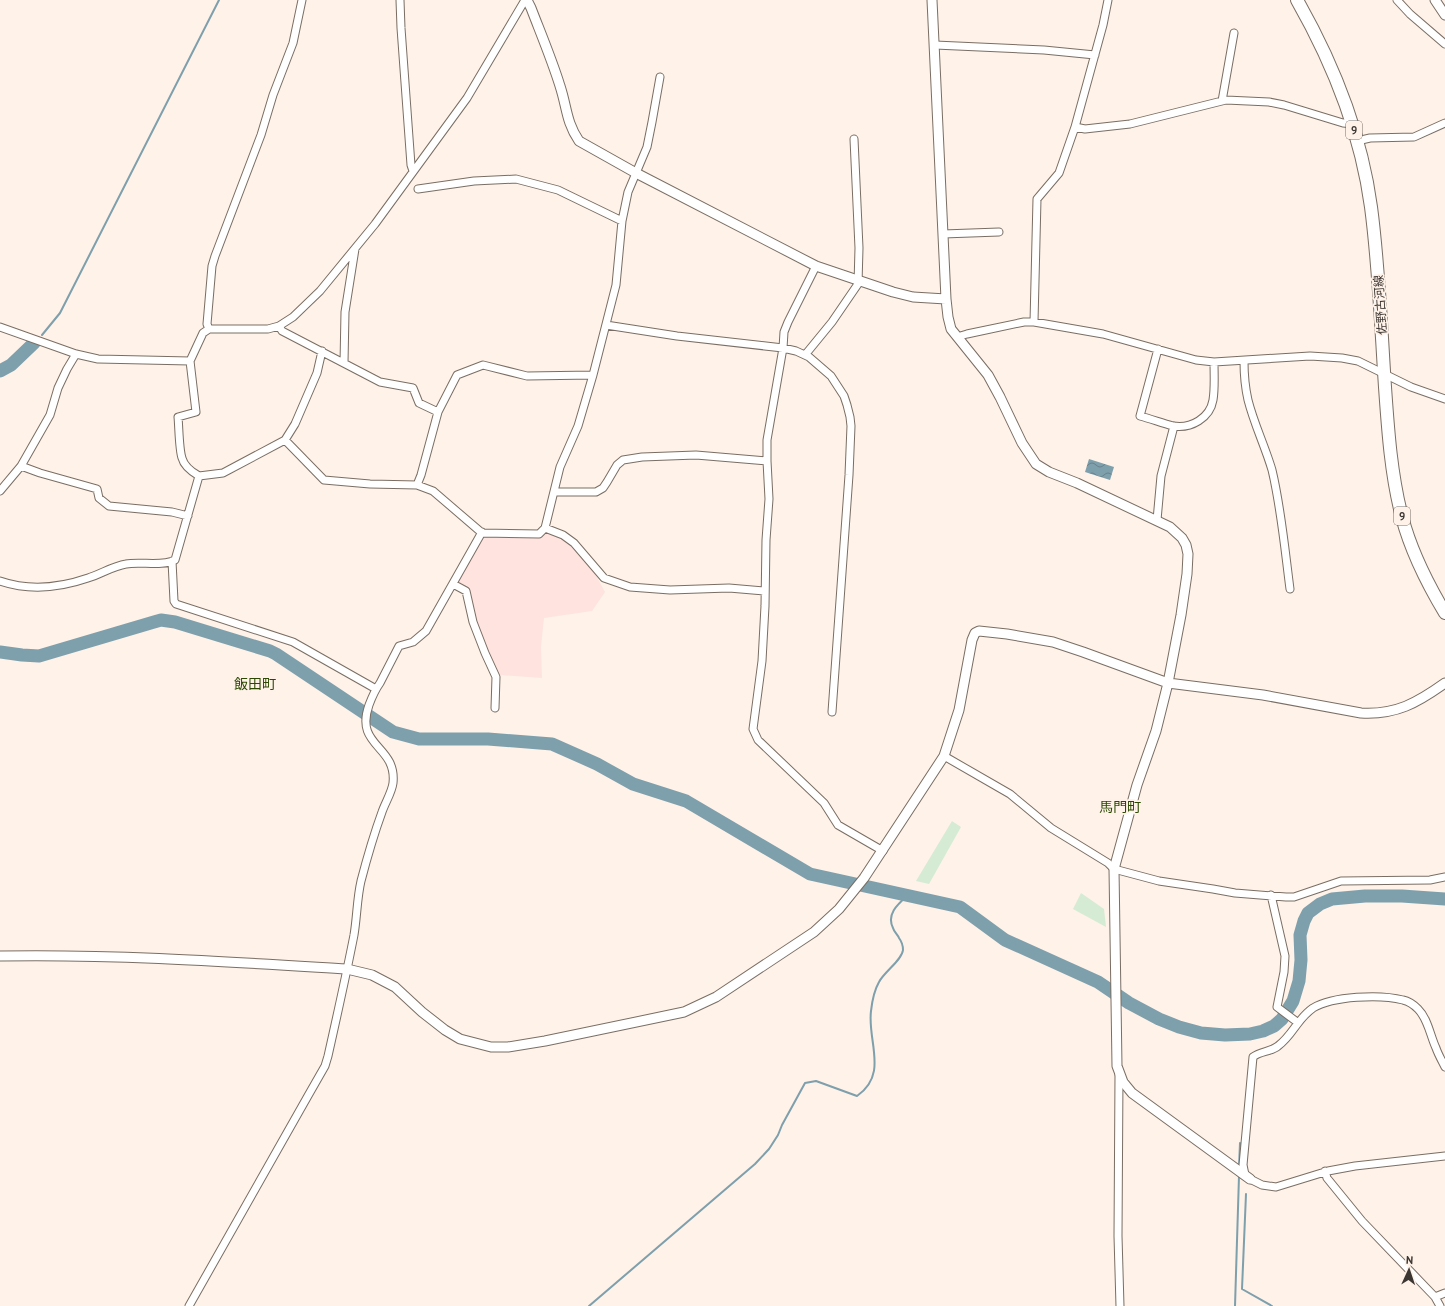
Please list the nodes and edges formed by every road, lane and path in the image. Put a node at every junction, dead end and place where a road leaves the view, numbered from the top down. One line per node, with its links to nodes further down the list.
1 (302, 0): 35 (street)
2 (400, 0): 21 (street)
3 (526, 0): 21 (street); 22 (street)
4 (932, 0): 12 (street)
5 (1108, 0): 13 (street)
6 (1297, 0): 17 (main road, 佐野古河線 / 9)
7 (1397, 0): 11 (street)
8 (1435, 0): 9 (street)
9 (1445, 15)
10 (1234, 33): 15 (street)
11 (1445, 44)
12 (935, 45): 13 (street); 26 (street)
13 (1095, 55): 18 (street)
14 (660, 77): 22 (street)
15 (1222, 101): 17 (street); 18 (street)
16 (1445, 123): 20 (street)
17 (1353, 124): 20 (main road, 佐野古河線 / 9)
18 (1075, 127): 31 (street)
19 (854, 140): 29 (street)
20 (1357, 141): 46 (main road, 佐野古河線 / 9)
21 (413, 171): 27 (street)
22 (636, 173): 24 (street); 28 (street)
23 (418, 189): 24 (street)
24 (622, 221): 32 (street)
25 (999, 232): 26 (street)
26 (943, 234): 30 (street)
27 (355, 249): 33 (street); 45 (street)
28 (816, 266): 29 (street); 37 (street)
29 (858, 281): 30 (street); 41 (street)
30 (946, 299): 36 (street)
31 (1034, 322): 36 (street); 38 (street)
32 (606, 324): 37 (street); 47 (street)
33 (279, 326): 35 (street); 39 (street)
34 (0, 328): 40 (street)
35 (209, 329): 42 (street)
36 (957, 338): 59 (street)
37 (783, 348): 41 (street); 52 (street)
38 (1158, 349): 44 (street); 50 (street)
39 (322, 351): 45 (street); 51 (street)
40 (76, 354): 42 (street); 53 (street)
41 (805, 355): 72 (street)
42 (190, 361): 54 (street)
43 (1244, 361): 44 (street); 46 (street); 65 (street)
44 (1214, 362): 50 (street)
45 (344, 363): 49 (street)
46 (1385, 374): 48 (street); 67 (main road, 佐野古河線 / 9)
47 (593, 375): 49 (street); 57 (street)
48 (1445, 399)
49 (438, 412): 55 (street)
50 (1174, 426): 59 (street)
51 (285, 440): 54 (street); 55 (street)
52 (767, 461): 57 (street); 66 (street)
53 (21, 466): 56 (street); 58 (street)
54 (199, 476): 58 (street)
55 (417, 485): 61 (street)
56 (0, 491)
57 (554, 492): 60 (street)
58 (188, 516): 62 (street)
59 (1157, 520): 68 (street)
60 (545, 528): 61 (street); 66 (street)
61 (482, 532): 64 (street)
62 (172, 561): 63 (street); 70 (street)
63 (0, 581)
64 (453, 584): 70 (street); 71 (street)
65 (1290, 589)
66 (765, 591): 74 (street)
67 (1445, 614)
68 (1168, 683): 69 (street); 73 (street); 75 (street)
69 (1445, 683)
70 (376, 688): 79 (street)
71 (495, 708)
72 (832, 712)
73 (944, 756): 74 (street); 75 (street)
74 (883, 851): 79 (street)
75 (1114, 868): 77 (street); 82 (street)
76 (1445, 877): 77 (street)
77 (1271, 895): 80 (street)
78 (0, 956): 79 (street)
79 (348, 969): 88 (street)
80 (1295, 1021): 81 (street); 85 (street)
81 (1445, 1067)
82 (1119, 1075): 85 (street); 89 (street)
83 (1445, 1156): 84 (street)
84 (1325, 1171): 85 (street); 87 (street)
85 (1248, 1177)
86 (1445, 1293): 87 (street)
87 (1435, 1297): 90 (street)
88 (189, 1306)
89 (1120, 1306)
90 (1440, 1306)

